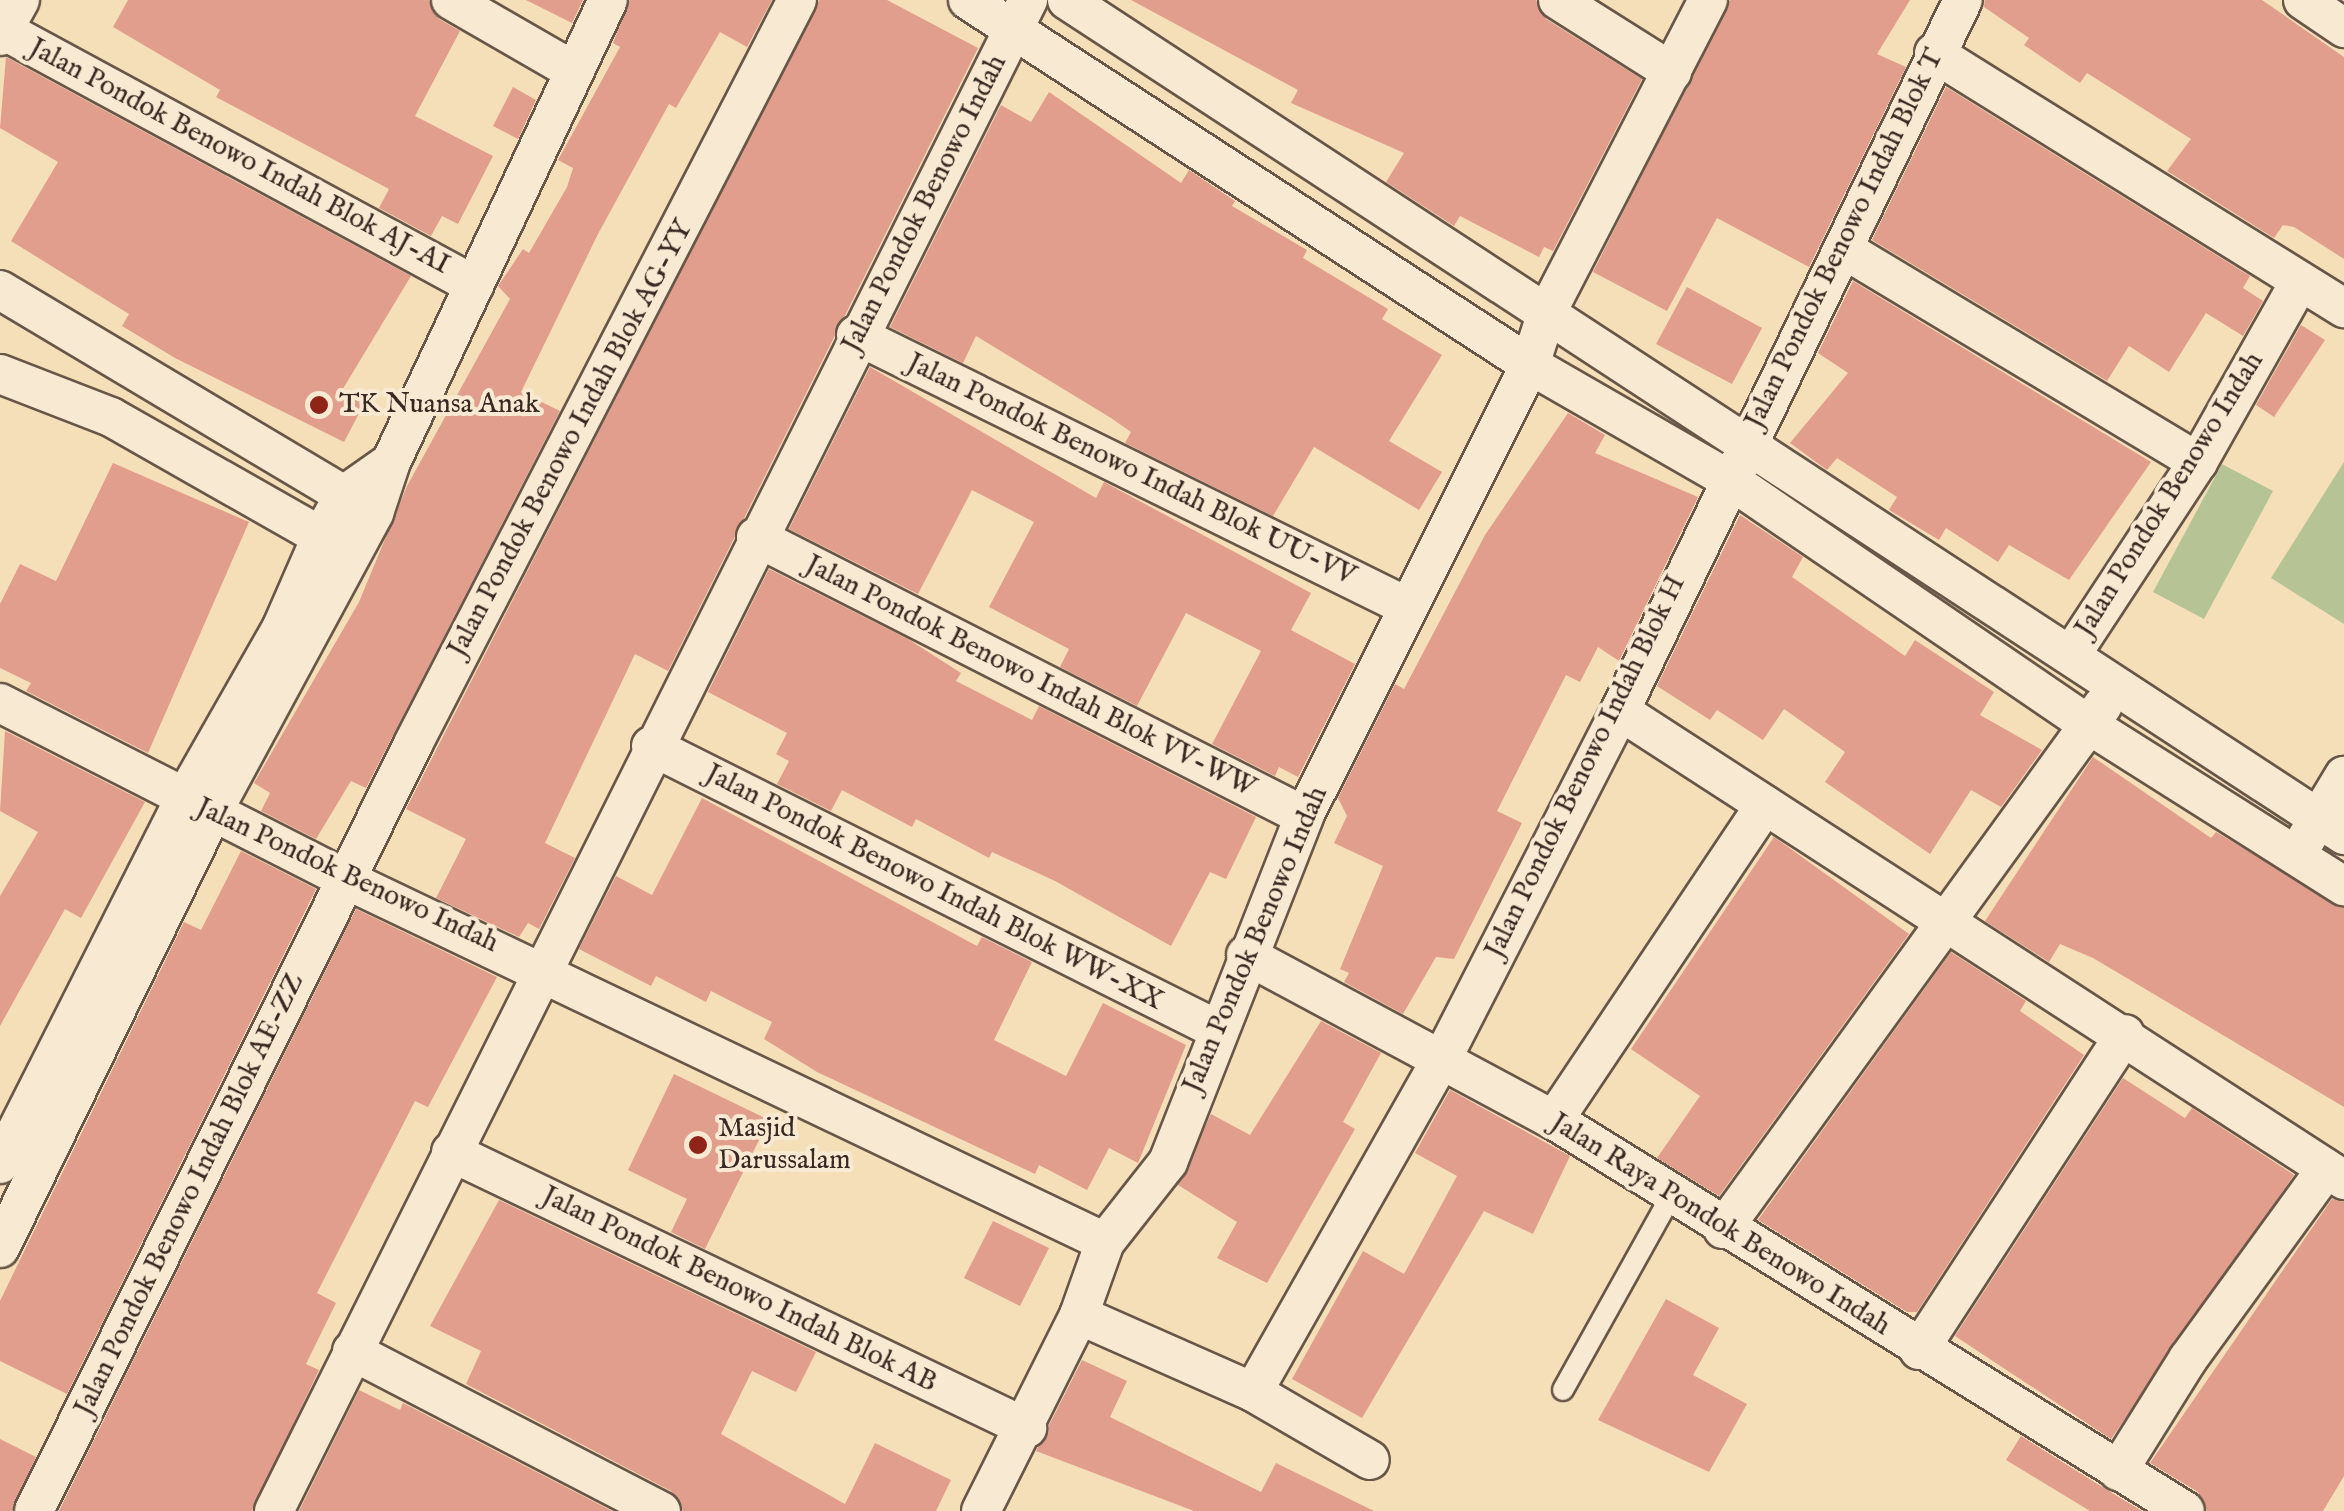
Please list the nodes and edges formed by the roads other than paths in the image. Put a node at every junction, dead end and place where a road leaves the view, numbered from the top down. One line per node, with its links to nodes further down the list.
1 (451, 0): 14 (street)
2 (608, 0): 14 (street, Jalan Pondok Benowo Indah)
3 (797, 0): 44 (street, Jalan Pondok Benowo Indah Blok AG-YY)
4 (968, 0): 10 (street, Jalan Pondok Benowo Indah)
5 (1068, 0): 21 (street, Jalan Pondok Benowo Indah)
6 (1558, 0): 15 (street)
7 (1708, 0): 15 (street)
8 (1963, 0): 13 (street, Jalan Pondok Benowo Indah Blok T)
9 (2302, 0): 12 (street)
10 (1021, 16): 22 (street, Jalan Pondok Benowo Indah); 23 (street, Jalan Pondok Benowo Indah)
11 (8, 22): 18 (street, Jalan Pondok Benowo Indah Blok AJ-AI)
12 (2344, 28)
13 (1934, 52): 16 (street, Jalan Pondok Benowo Indah Blok T); 17 (street)
14 (572, 70): 18 (street, Jalan Pondok Benowo Indah)
15 (1672, 72): 21 (street)
16 (1845, 250): 25 (street, Jalan Pondok Benowo Indah Blok T); 26 (street)
17 (2298, 283): 20 (street); 26 (street, Jalan Pondok Benowo Indah)
18 (474, 285): 28 (street, Jalan Pondok Benowo Indah)
19 (0, 290): 28 (street)
20 (2344, 308)
21 (1547, 312): 23 (street, Jalan Pondok Benowo Indah); 25 (street, Jalan Pondok Benowo Indah)
22 (856, 335): 29 (street, Jalan Pondok Benowo Indah); 31 (street, Jalan Pondok Benowo Indah Blok UU-VV)
23 (1530, 364): 27 (street, Jalan Pondok Benowo Indah); 31 (street, Jalan Pondok Benowo Indah)
24 (0, 374): 30 (street)
25 (1748, 439): 27 (street, Jalan Pondok Benowo Indah Blok T); 32 (street, Jalan Pondok Benowo Indah)
26 (2198, 462): 32 (street, Jalan Pondok Benowo Indah)
27 (1730, 480): 35 (street, Jalan Pondok Benowo Indah Blok H); 36 (street, Jalan Pondok Benowo Indah)
28 (360, 504): 30 (street, Jalan Pondok Benowo Indah)
29 (756, 537): 37 (street, Jalan Pondok Benowo Indah); 41 (street, Jalan Pondok Benowo Indah Blok VV-WW)
30 (335, 543): 40 (street, Jalan Pondok Benowo Indah)
31 (1406, 606): 41 (street, Jalan Pondok Benowo Indah)
32 (2071, 655): 33 (street, Jalan Pondok Benowo Indah)
33 (2116, 686): 36 (street); 42 (street, Jalan Pondok Benowo Indah)
34 (0, 703): 40 (street)
35 (1620, 711): 39 (street); 51 (street, Jalan Pondok Benowo Indah Blok H)
36 (2088, 725): 43 (street, Jalan Pondok Benowo Indah); 46 (street)
37 (652, 746): 48 (street, Jalan Pondok Benowo Indah); 49 (street, Jalan Pondok Benowo Indah Blok WW-XX)
38 (2344, 776): 42 (street)
39 (1765, 805): 46 (street); 52 (street)
40 (198, 806): 44 (street, Jalan Pondok Benowo Indah); 54 (street); 59 (street)
41 (1304, 816): 47 (street, Jalan Pondok Benowo Indah)
42 (2331, 827): 43 (street)
43 (2298, 854): 45 (street, Jalan Pondok Benowo Indah)
44 (347, 880): 48 (street, Jalan Pondok Benowo Indah); 68 (street, Jalan Pondok Benowo Indah Blok AE-ZZ)
45 (2344, 886)
46 (1950, 923): 50 (street); 57 (street)
47 (1246, 955): 49 (street, Jalan Pondok Benowo Indah); 51 (street, Jalan Raya Pondok Benowo Indah)
48 (546, 970): 53 (street, Jalan Pondok Benowo Indah); 58 (street)
49 (1216, 1029): 58 (street, Jalan Pondok Benowo Indah)
50 (2125, 1034): 55 (street); 61 (street)
51 (1444, 1055): 52 (street, Jalan Raya Pondok Benowo Indah); 64 (street, Jalan Pondok Benowo Indah Blok H)
52 (1554, 1120): 56 (street, Jalan Raya Pondok Benowo Indah)
53 (451, 1152): 62 (street, Jalan Pondok Benowo Indah); 65 (street, Jalan Pondok Benowo Indah Blok AB)
54 (0, 1164)
55 (2335, 1174): 67 (street)
56 (1670, 1198): 57 (street, Jalan Raya Pondok Benowo Indah); 63 (lane)
57 (1723, 1229): 61 (street, Jalan Raya Pondok Benowo Indah)
58 (1104, 1242): 60 (street, Jalan Pondok Benowo Indah)
59 (0, 1248)
60 (1080, 1315): 64 (street); 65 (street, Jalan Pondok Benowo Indah)
61 (1920, 1350): 67 (street, Jalan Raya Pondok Benowo Indah)
62 (352, 1351): 69 (street, Jalan Pondok Benowo Indah); 70 (street)
63 (1564, 1390)
64 (1253, 1392): 66 (street)
65 (1027, 1428): 71 (street, Jalan Pondok Benowo Indah)
66 (1370, 1460)
67 (2118, 1471): 72 (street, Jalan Raya Pondok Benowo Indah)
68 (34, 1511)
69 (274, 1511)
70 (661, 1511)
71 (981, 1511)
72 (2185, 1511)

